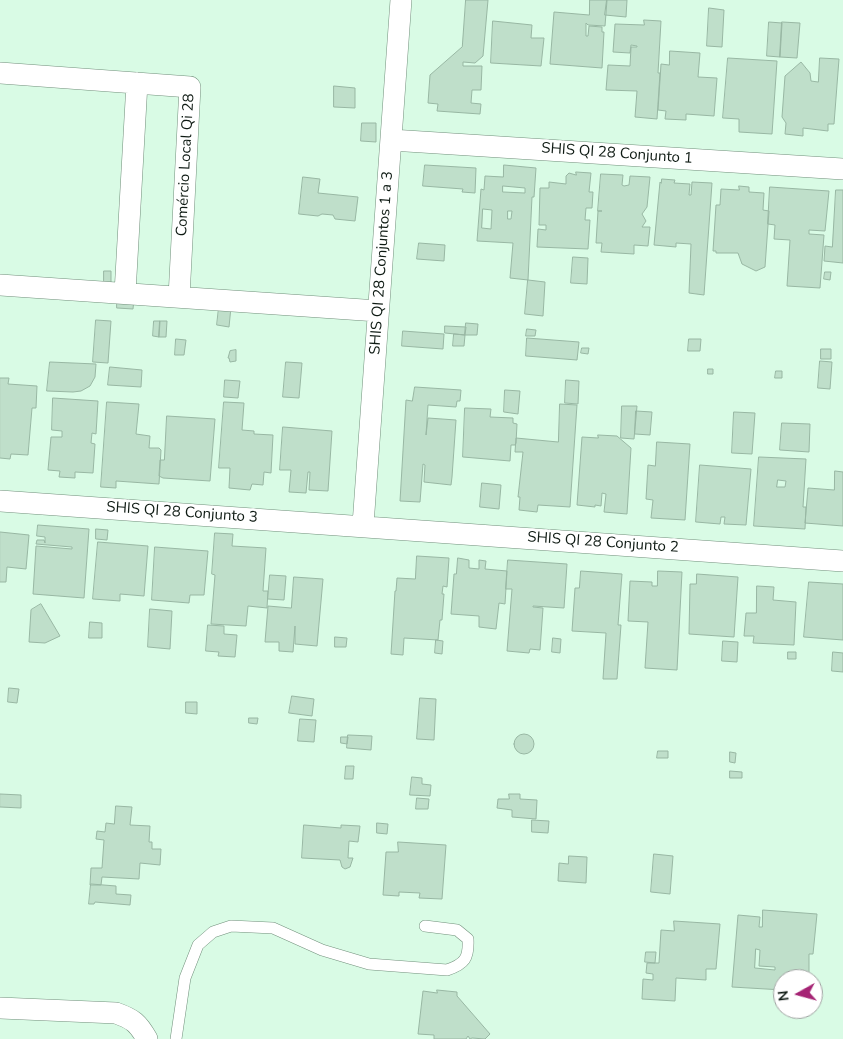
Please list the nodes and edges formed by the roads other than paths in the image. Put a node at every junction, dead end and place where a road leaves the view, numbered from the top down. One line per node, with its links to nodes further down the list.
1 (400, 0): 4 (street, SHIS QI 28 Conjuntos 1 a 3)
2 (0, 73): 3 (street, Comércio Local Qi 28)
3 (137, 83): 7 (street); 8 (street, Comércio Local Qi 28)
4 (391, 140): 5 (street, SHIS QI 28 Conjunto 1); 9 (street, SHIS QI 28 Conjuntos 1 a 3)
5 (843, 169)
6 (0, 284): 7 (street)
7 (125, 293): 8 (street)
8 (179, 297): 9 (street)
9 (378, 311): 11 (street, SHIS QI 28 Conjuntos 1 a 3)
10 (0, 501): 11 (street, SHIS QI 28 Conjunto 3)
11 (364, 526): 12 (street, SHIS QI 28 Conjunto 2)
12 (843, 561)
13 (425, 926): 16 (lane)
14 (0, 1008): 15 (street)
15 (147, 1039)
16 (176, 1039)

